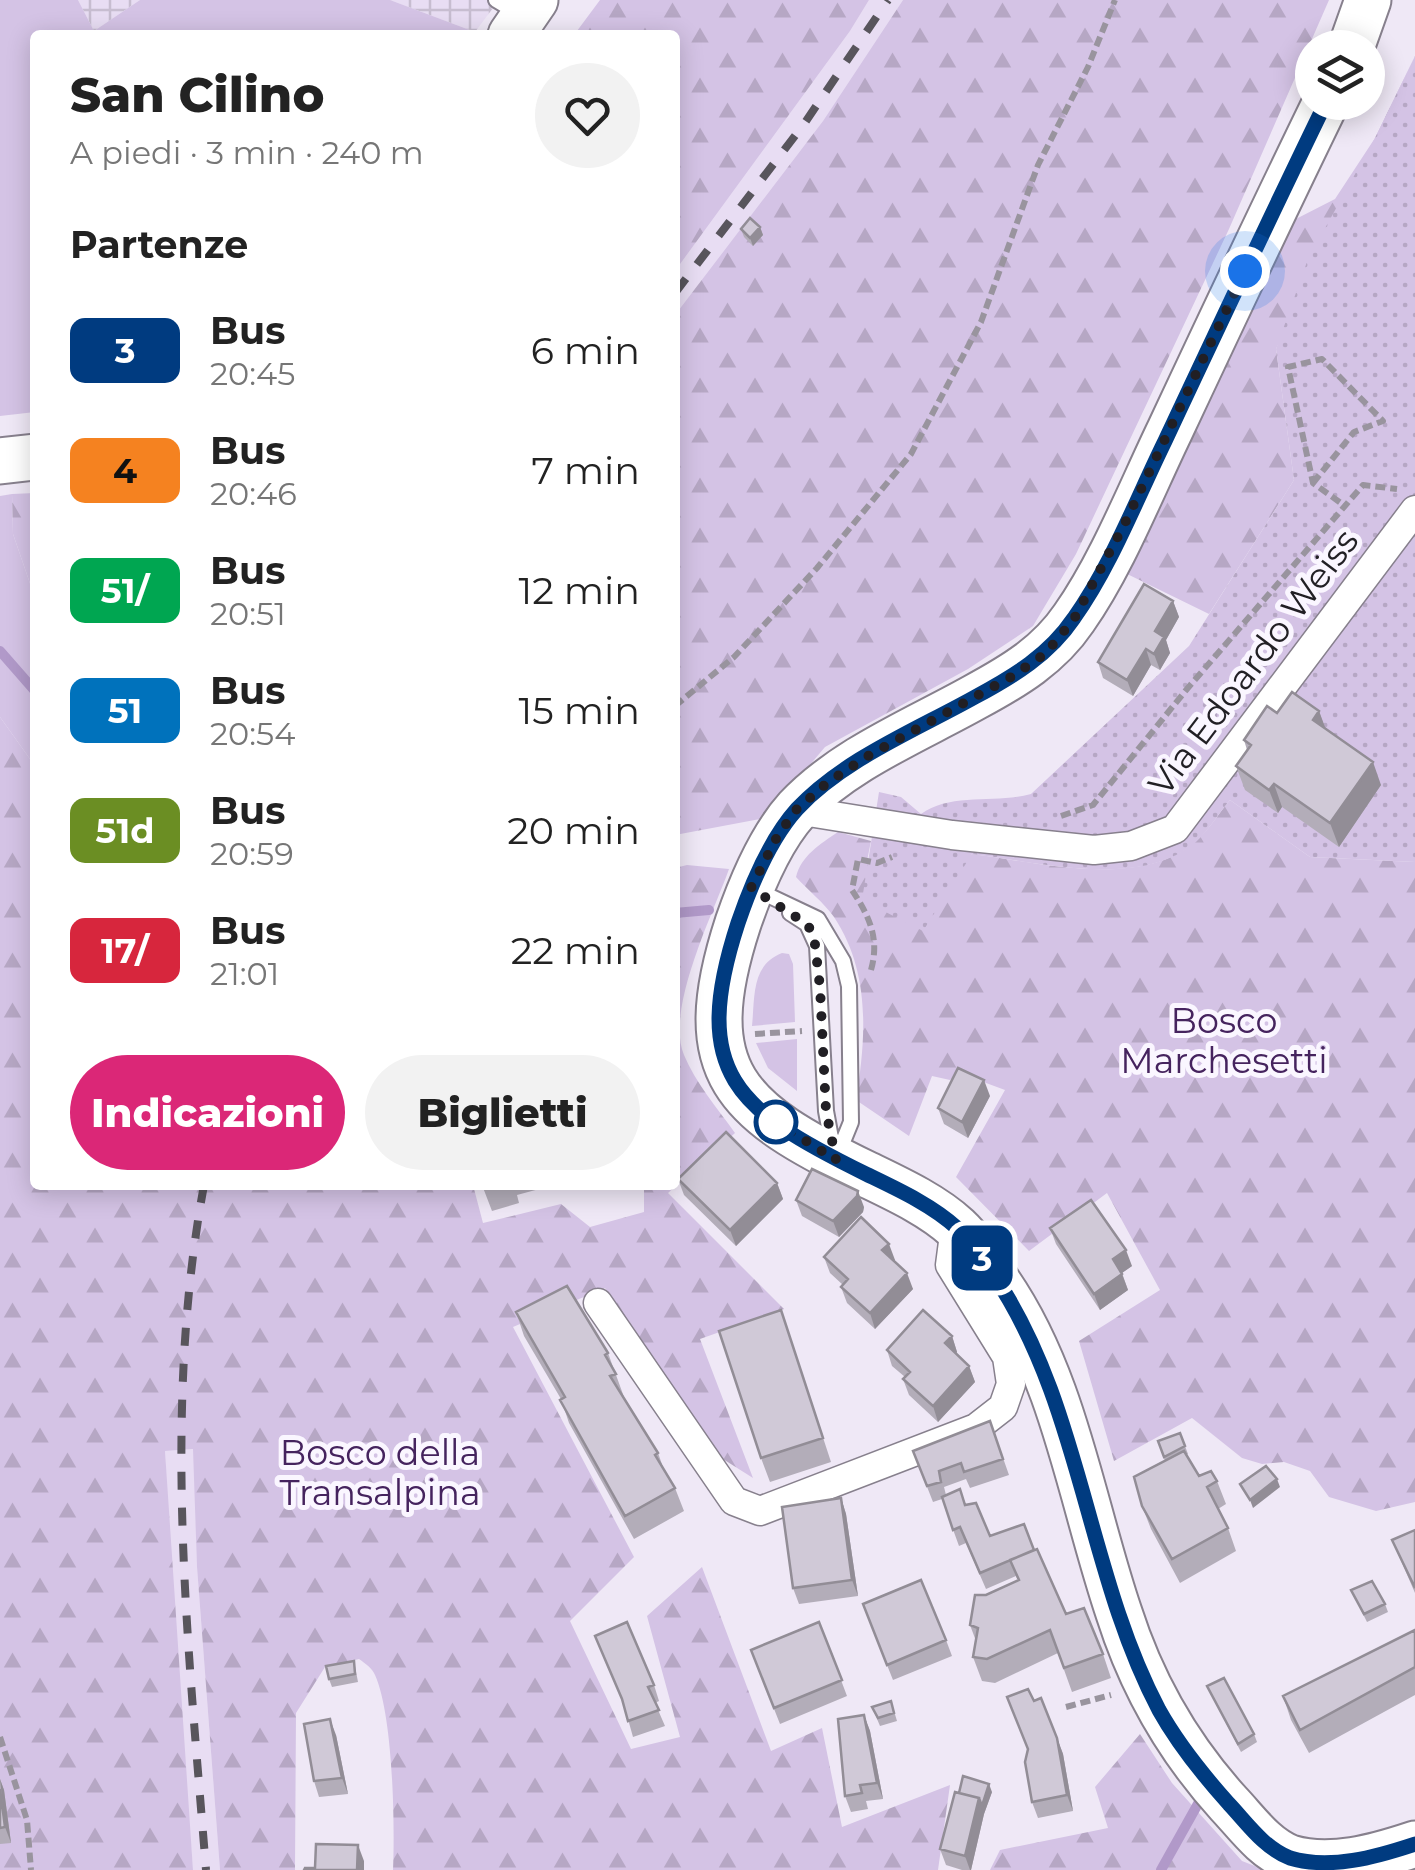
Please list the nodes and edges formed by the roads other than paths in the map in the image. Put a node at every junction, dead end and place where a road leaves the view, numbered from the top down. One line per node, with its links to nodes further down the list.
1 (1368, 0): 2 (main road)
2 (1357, 30)
3 (1317, 120): 8 (main road)
4 (30, 458): 5 (main road)
5 (0, 461)
6 (1415, 510): 7 (street, Via Edoardo Weiss)
7 (1404, 540): 8 (street, Via Edoardo Weiss)
8 (796, 810): 9 (main road)
9 (751, 888): 10 (lane); 10 (lane); 10 (main road)
10 (836, 1160): 11 (main road)
11 (956, 1227): 12 (street); 13 (main road)
12 (598, 1303)
13 (1415, 1844)

